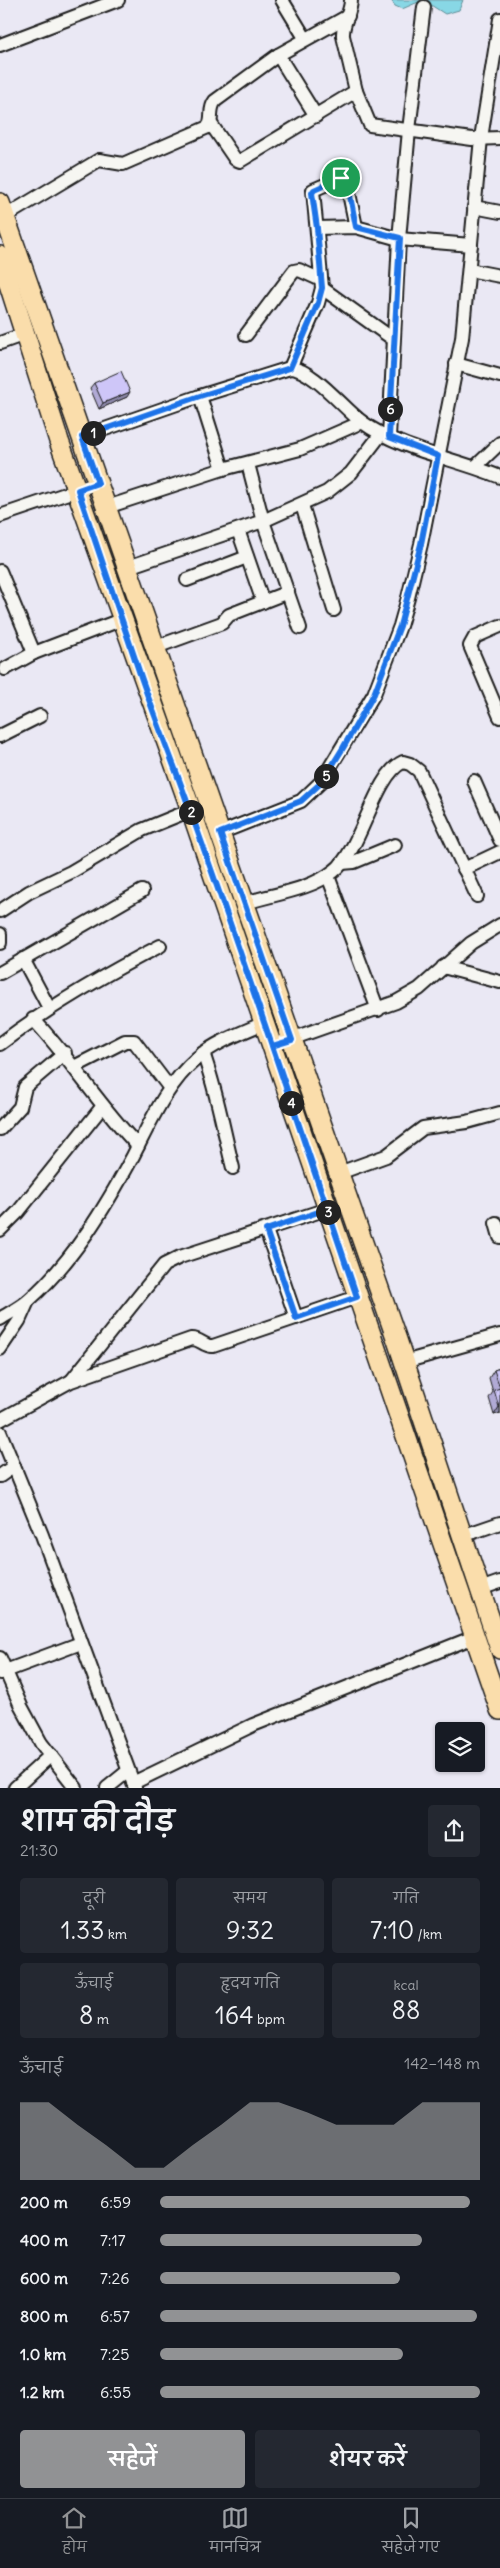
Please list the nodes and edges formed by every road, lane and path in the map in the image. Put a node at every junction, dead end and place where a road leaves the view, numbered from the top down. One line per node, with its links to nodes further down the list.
1 (118, 0): 8 (street)
2 (282, 0): 7 (street)
3 (351, 0): 5 (street)
4 (424, 7): 13 (street)
5 (348, 16): 7 (street); 10 (street)
6 (500, 19): 14 (street)
7 (304, 38): 9 (street)
8 (0, 45)
9 (278, 55): 11 (street); 12 (street)
10 (356, 91): 11 (street); 13 (street)
11 (316, 116): 12 (street)
12 (211, 124): 17 (street)
13 (409, 130): 14 (street); 21 (street)
14 (481, 138): 15 (street); 16 (street)
15 (500, 138)
16 (474, 207): 18 (street); 22 (street)
17 (2, 210): 37 (main road)
18 (500, 212)
19 (356, 227): 20 (street); 20 (street); 21 (street)
20 (317, 228): 26 (street)
21 (400, 238): 22 (street); 29 (street)
22 (471, 245): 24 (street)
23 (0, 256): 27 (main road)
24 (469, 270): 25 (street); 31 (street)
25 (500, 276)
26 (321, 284): 28 (street); 29 (street); 32 (street)
27 (25, 334): 30 (street); 45 (main road)
28 (246, 335)
29 (393, 339): 36 (street)
30 (0, 342)
31 (456, 364): 33 (street); 39 (street)
32 (290, 368): 34 (street); 35 (street)
33 (500, 376)
34 (200, 396): 37 (street); 42 (street)
35 (362, 422): 36 (street); 40 (street)
36 (385, 436): 39 (street); 46 (street)
37 (82, 437): 44 (main road)
38 (500, 443): 41 (street)
39 (438, 456): 41 (street); 69 (street)
40 (248, 464): 42 (street); 49 (street)
41 (475, 467): 43 (street)
42 (223, 469): 47 (street)
43 (500, 476)
44 (98, 483): 45 (street); 47 (main road)
45 (78, 490): 48 (street); 58 (main road)
46 (302, 505): 49 (street); 57 (street)
47 (107, 507): 52 (main road)
48 (0, 516)
49 (263, 521): 50 (street); 55 (street)
50 (238, 530): 51 (street); 52 (street)
51 (247, 557): 54 (street); 56 (street)
52 (128, 567): 61 (main road)
53 (0, 571): 62 (street)
54 (187, 580)
55 (288, 592): 56 (street); 60 (street)
56 (262, 602): 61 (street)
57 (334, 610)
58 (123, 619): 62 (street); 68 (main road)
59 (500, 626): 65 (street)
60 (300, 628)
61 (156, 647): 69 (main road)
62 (34, 653): 63 (street)
63 (5, 669)
64 (40, 716): 66 (street)
65 (500, 717)
66 (0, 736)
67 (474, 782): 70 (street)
68 (190, 810): 79 (street); 91 (main road)
69 (220, 833): 78 (main road)
70 (500, 840)
71 (395, 844): 73 (street)
72 (500, 852): 74 (street)
73 (342, 863): 74 (street); 75 (street)
74 (464, 869): 77 (street)
75 (328, 876): 78 (street); 89 (street)
76 (142, 891): 84 (street)
77 (477, 896)
78 (245, 903): 92 (main road)
79 (0, 911)
80 (500, 925): 85 (street)
81 (0, 934): 82 (street)
82 (0, 943)
83 (160, 946): 88 (street)
84 (24, 959): 86 (street); 88 (street)
85 (443, 967): 87 (street); 89 (street)
86 (0, 973)
87 (500, 982)
88 (49, 1008): 90 (street)
89 (378, 1010): 92 (street)
90 (33, 1019): 93 (street); 95 (street)
91 (264, 1023): 94 (main road); 96 (street)
92 (292, 1040): 94 (street); 104 (main road)
93 (0, 1044)
94 (272, 1046): 105 (main road)
95 (65, 1053): 97 (street); 101 (street)
96 (203, 1053): 98 (street); 103 (street)
97 (74, 1067): 98 (street); 99 (street)
98 (169, 1088): 102 (street)
99 (102, 1106): 102 (street); 107 (street)
100 (500, 1113): 104 (street)
101 (0, 1129)
102 (138, 1146): 111 (street)
103 (234, 1168)
104 (339, 1173): 116 (main road)
105 (327, 1209): 108 (street); 110 (main road)
106 (496, 1223): 109 (street)
107 (0, 1230)
108 (266, 1230): 112 (street); 117 (street)
109 (500, 1237)
110 (357, 1297): 112 (street); 123 (main road)
111 (28, 1301): 113 (street); 115 (street)
112 (296, 1318): 117 (street)
113 (0, 1319)
114 (500, 1335): 116 (street)
115 (0, 1349)
116 (404, 1362): 122 (main road)
117 (71, 1381): 118 (street)
118 (0, 1420)
119 (0, 1432): 120 (street)
120 (14, 1466): 121 (street); 129 (street)
121 (0, 1476)
122 (446, 1488): 123 (main road); 125 (main road)
123 (425, 1495): 128 (main road)
124 (500, 1523): 125 (street)
125 (462, 1536): 127 (main road)
126 (500, 1582): 127 (street)
127 (480, 1589): 130 (main road)
128 (474, 1637): 133 (main road); 135 (street)
129 (81, 1643): 132 (street); 135 (street)
130 (500, 1650)
131 (0, 1658): 132 (street)
132 (3, 1672): 134 (street)
133 (500, 1710)
134 (51, 1755): 136 (street); 137 (street)
135 (132, 1781): 138 (street)
136 (15, 1788)
137 (76, 1788)
138 (107, 1788)

